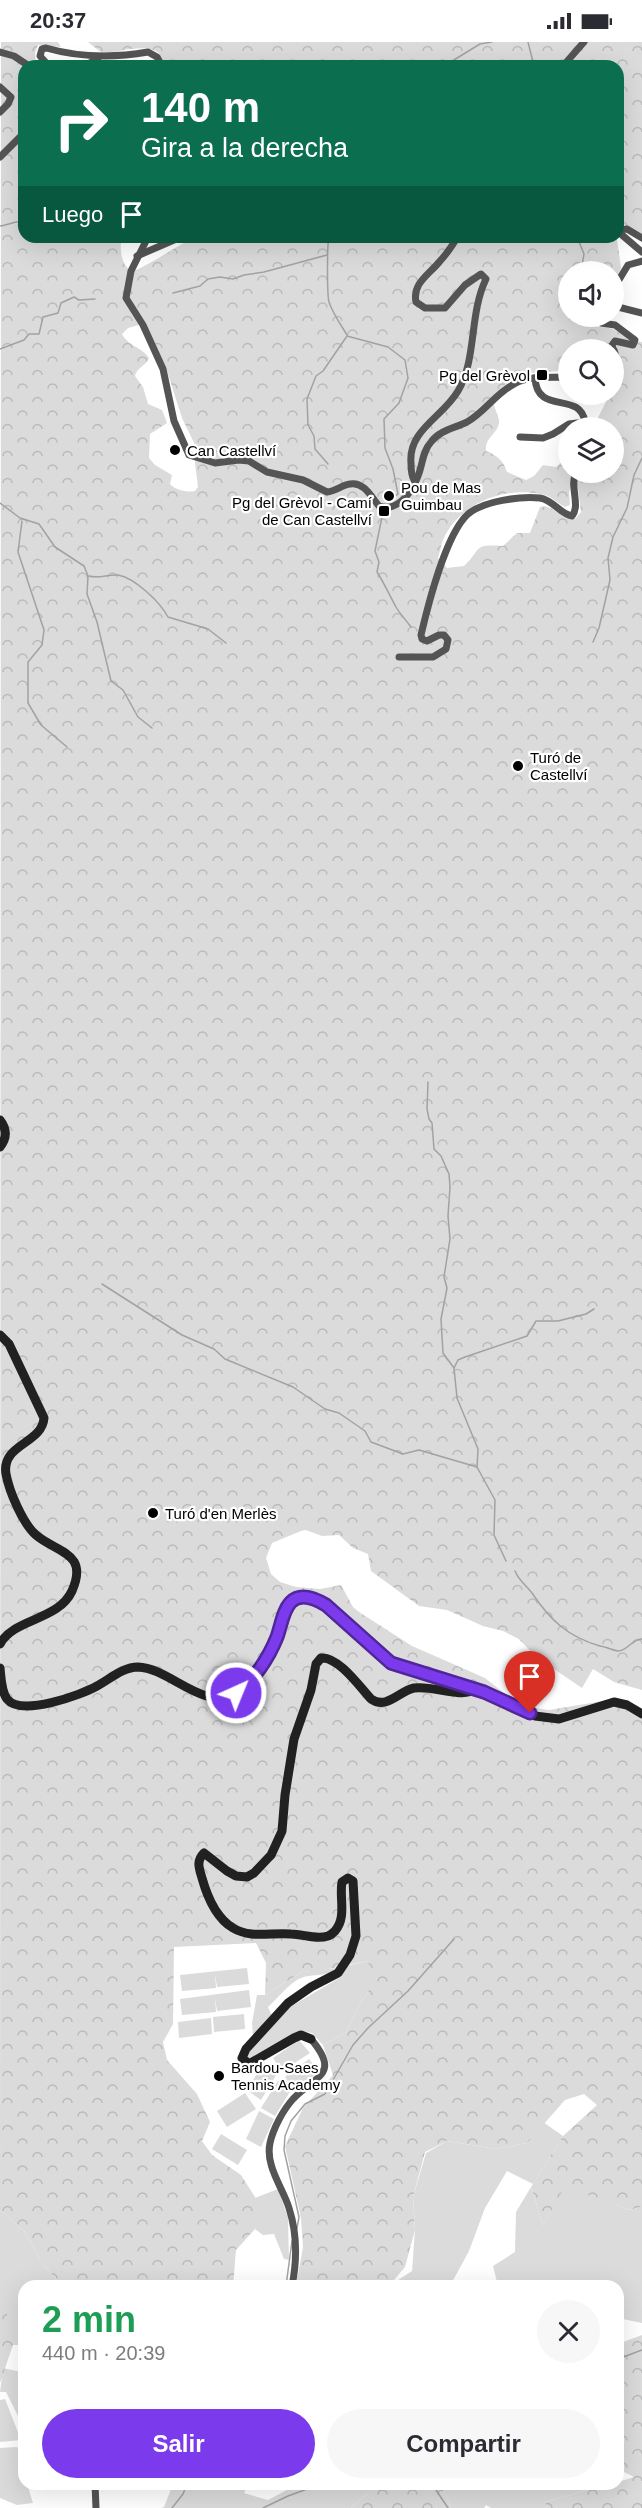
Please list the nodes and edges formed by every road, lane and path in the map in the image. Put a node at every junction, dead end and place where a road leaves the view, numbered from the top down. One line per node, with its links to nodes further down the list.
1 (584, 42): 8 (street)
2 (0, 52): 4 (street)
3 (100, 57): 5 (street); 6 (street); 7 (street)
4 (20, 60)
5 (44, 60)
6 (95, 60)
7 (159, 60)
8 (568, 60)
9 (0, 87): 10 (street)
10 (0, 112)
11 (18, 139): 12 (street)
12 (0, 157)
13 (624, 229): 15 (street)
14 (624, 237): 19 (street)
15 (642, 238)
16 (145, 243): 20 (street)
17 (167, 243): 20 (street)
18 (454, 243): 32 (street)
19 (642, 252)
20 (137, 256): 32 (street)
21 (642, 261): 22 (street)
22 (624, 272)
23 (624, 308): 24 (street)
24 (642, 313)
25 (618, 327): 26 (street)
26 (624, 342)
27 (558, 377): 28 (street)
28 (535, 378): 29 (street); 32 (street)
29 (584, 417)
30 (558, 431): 31 (street)
31 (520, 437)
32 (414, 480)
33 (573, 483): 34 (street)
34 (399, 657)
35 (0, 1120): 36 (main road)
36 (0, 1147)
37 (0, 1335): 38 (main road)
38 (0, 1644)
39 (0, 1668): 40 (main road)
40 (476, 1689): 41 (main road); 42 (main road)
41 (642, 1714)
42 (311, 2039): 43 (street)
43 (293, 2280)
44 (95, 2490): 45 (street)
45 (96, 2508)

